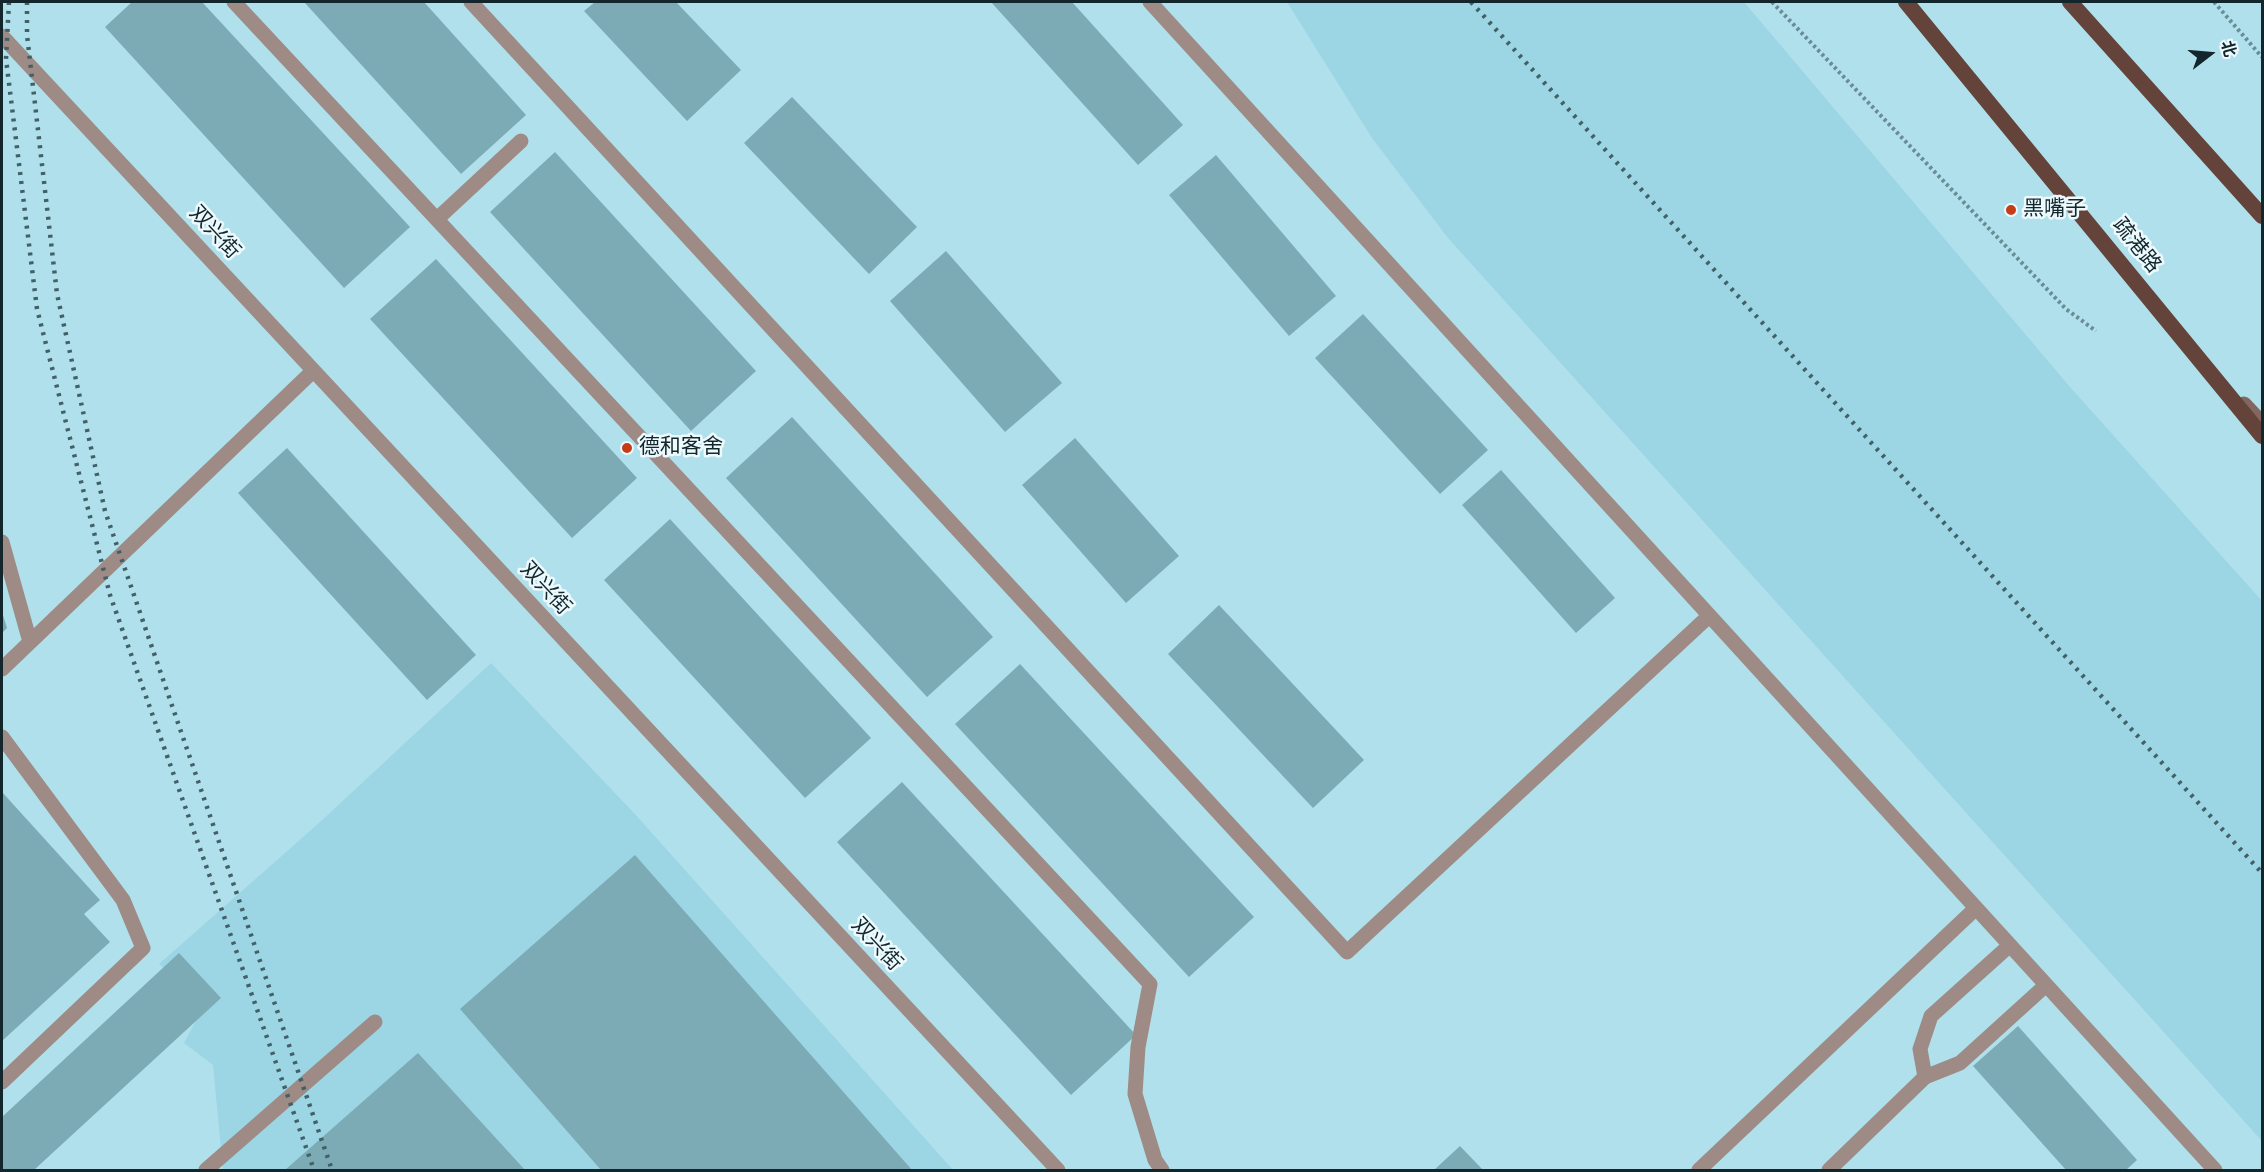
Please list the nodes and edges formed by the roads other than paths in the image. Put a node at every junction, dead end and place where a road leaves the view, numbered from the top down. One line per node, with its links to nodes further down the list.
1 (234, 2): 9 (street)
2 (471, 2): 15 (street)
3 (1150, 2): 15 (street)
4 (1906, 2): 10 (highway, 疏港路)
5 (2070, 2): 8 (highway)
6 (2, 36): 11 (street, 双兴街)
7 (521, 141): 9 (street)
8 (2262, 216)
9 (437, 219): 27 (street)
10 (2204, 364): 12 (main road); 13 (highway, 疏港路)
11 (313, 371): 16 (street); 26 (street, 双兴街)
12 (2262, 423)
13 (2262, 436)
14 (2, 542): 16 (street)
15 (1708, 616): 19 (street)
16 (30, 642): 17 (street)
17 (2, 669)
18 (2, 737): 24 (street)
19 (1975, 909): 20 (street); 28 (street)
20 (2009, 946): 21 (street); 23 (street)
21 (2044, 986): 23 (street); 30 (street)
22 (375, 1022): 25 (street)
23 (1925, 1077): 29 (street)
24 (2, 1082)
25 (206, 1170)
26 (1058, 1170)
27 (1162, 1170)
28 (1699, 1170)
29 (1829, 1170)
30 (2216, 1170)

